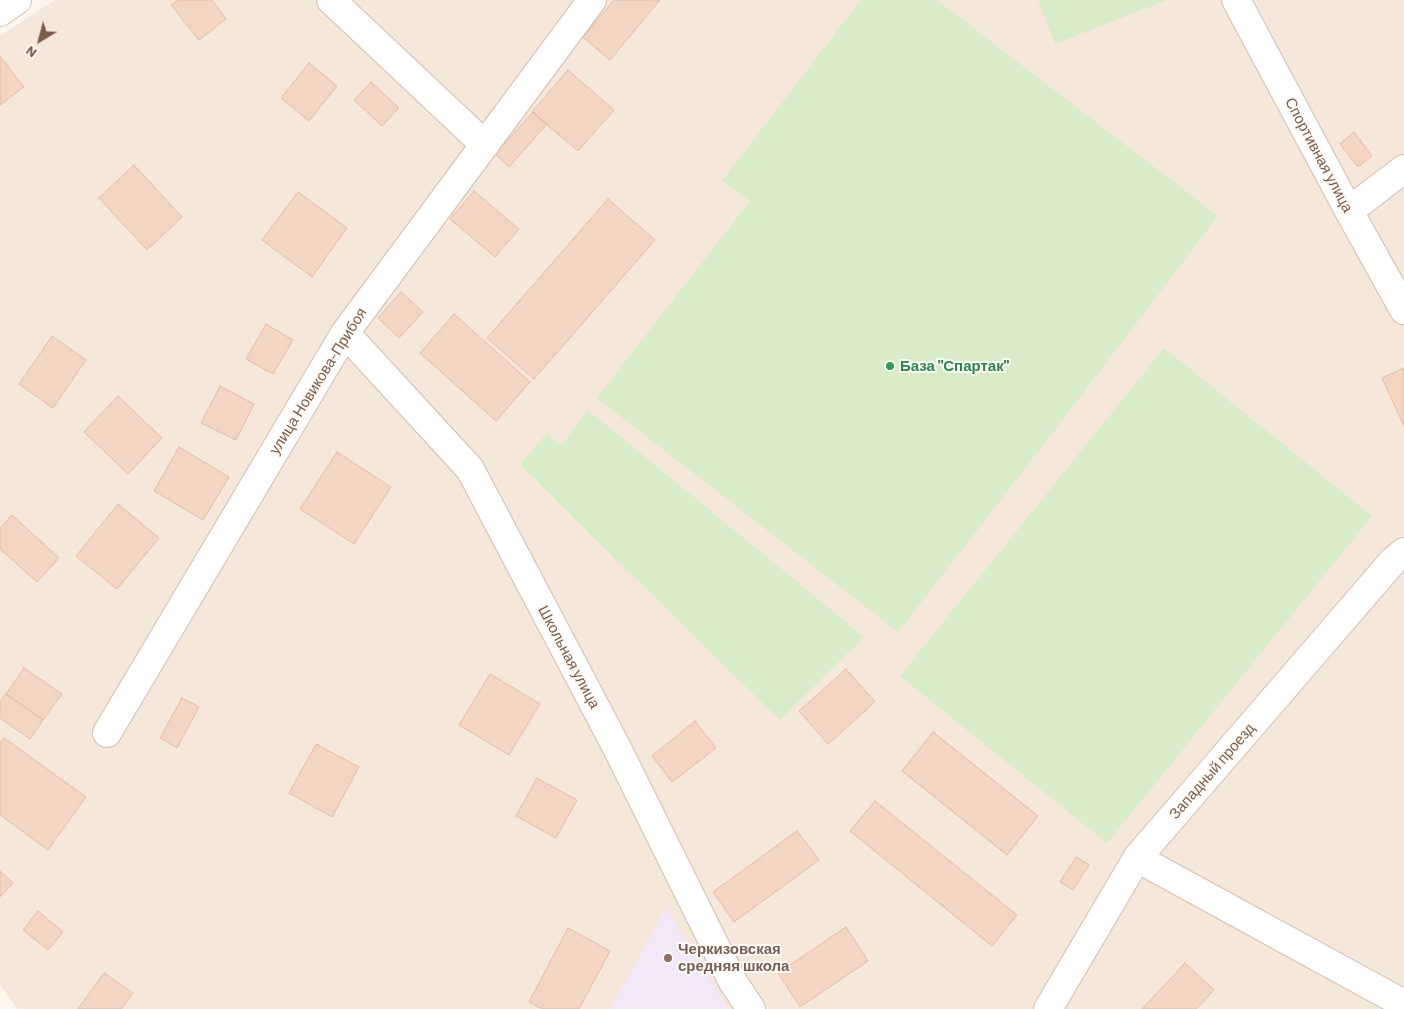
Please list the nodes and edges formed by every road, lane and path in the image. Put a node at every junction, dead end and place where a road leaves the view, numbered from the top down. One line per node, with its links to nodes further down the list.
1 (17, 0): 5 (street)
2 (331, 0): 6 (street)
3 (592, 0): 6 (street, улица Новикова-Прибоя)
4 (1236, 0): 8 (street, Спортивная улица)
5 (0, 12)
6 (485, 145): 10 (street, улица Новикова-Прибоя)
7 (1404, 169): 8 (street)
8 (1349, 212): 9 (street, Спортивная улица)
9 (1404, 310)
10 (345, 333): 12 (street, улица Новикова-Прибоя); 15 (street, Школьная улица)
11 (1404, 552): 13 (street, Западный проезд)
12 (107, 733)
13 (1137, 858): 14 (street); 16 (street, Западный проезд)
14 (1404, 1004)
15 (751, 1009)
16 (1048, 1009)

